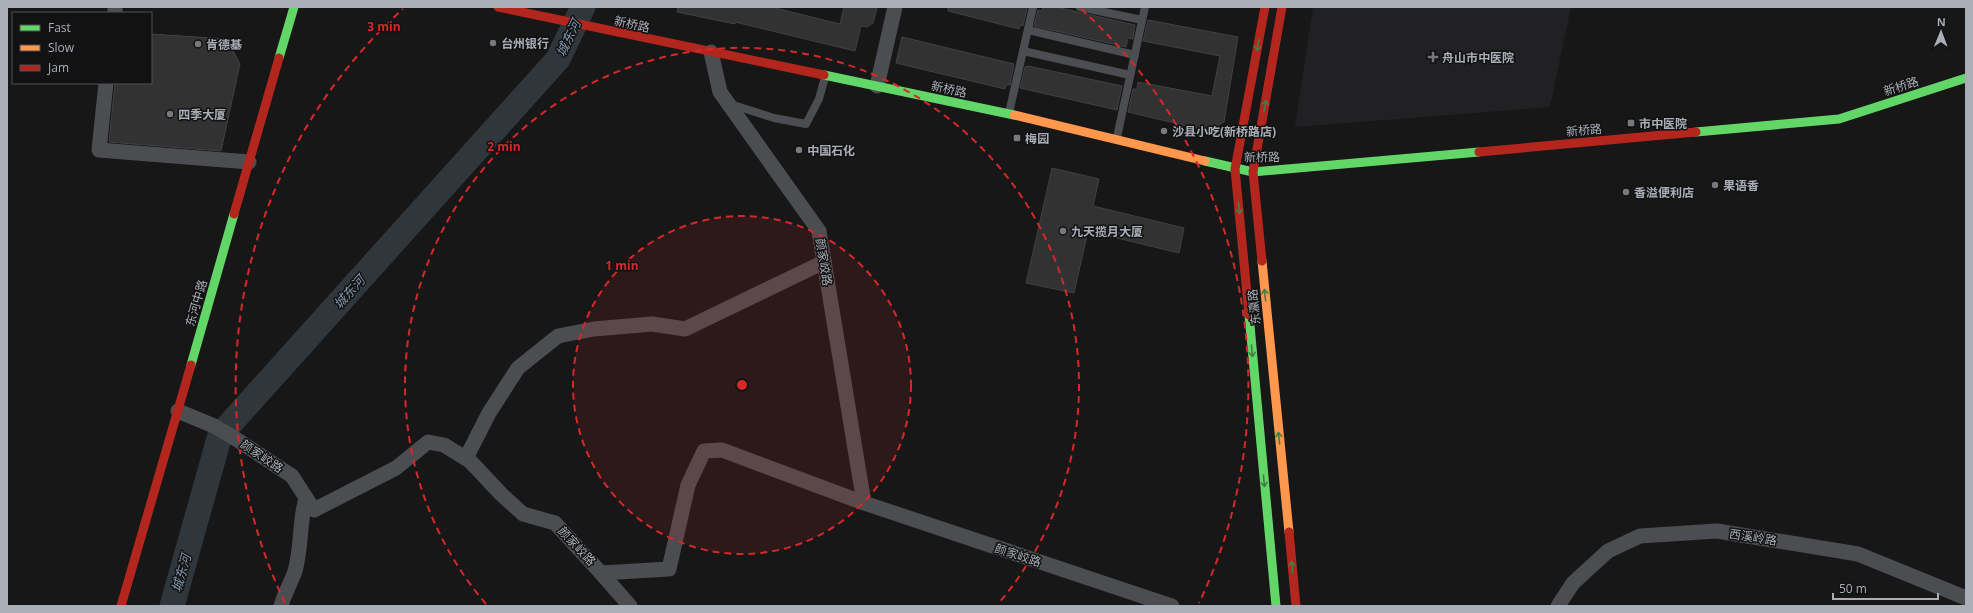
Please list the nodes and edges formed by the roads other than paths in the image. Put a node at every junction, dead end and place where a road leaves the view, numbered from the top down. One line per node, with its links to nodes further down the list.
1 (294, 7): 24 (street, 东河中路)
2 (498, 7): 10 (street, 新桥路)
3 (522, 7): 10 (street, 新桥路)
4 (895, 7): 20 (street)
5 (1033, 7): 12 (lane)
6 (1080, 7): 11 (lane)
7 (1145, 7): 11 (lane)
8 (1265, 7): 25 (street, 东瀛路, one-way to 25)
9 (1282, 7): 26 (street, 东瀛路, one-way to 9)
10 (544, 16): 14 (street, 新桥路)
11 (1142, 20): 15 (lane)
12 (1028, 30): 13 (lane); 15 (lane)
13 (1023, 51): 17 (lane); 22 (lane)
14 (711, 52): 16 (street, 新桥路); 21 (street, 颜家峧路)
15 (1135, 54): 17 (lane)
16 (826, 75): 20 (street, 新桥路); 21 (lane)
17 (1130, 76): 23 (lane)
18 (1966, 78): 26 (street, 新桥路)
19 (106, 84): 24 (street)
20 (877, 86): 22 (street, 新桥路)
21 (728, 103): 27 (street, 颜家峧路)
22 (1009, 114): 23 (street, 新桥路)
23 (1117, 139): 25 (street, 新桥路)
24 (249, 162): 28 (street, 东河中路)
25 (1235, 169): 26 (street, 新桥路); 38 (street, 东瀛路, one-way to 38)
26 (1253, 172): 39 (street, 东瀛路, one-way to 26)
27 (824, 262): 29 (street); 31 (street, 颜家峧路)
28 (178, 411): 30 (street, 颜家峧路); 34 (street, 东河中路)
29 (466, 458): 30 (street, 颜家峧路); 32 (street, 颜家峧路)
30 (306, 498): 35 (street)
31 (864, 503): 32 (street, 颜家峧路); 37 (street, 颜家峧路)
32 (601, 573): 36 (street)
33 (1966, 598): 40 (street, 西溪岭路)
34 (122, 606)
35 (281, 606)
36 (630, 606)
37 (1172, 606)
38 (1276, 606)
39 (1296, 606)
40 (1558, 606)

